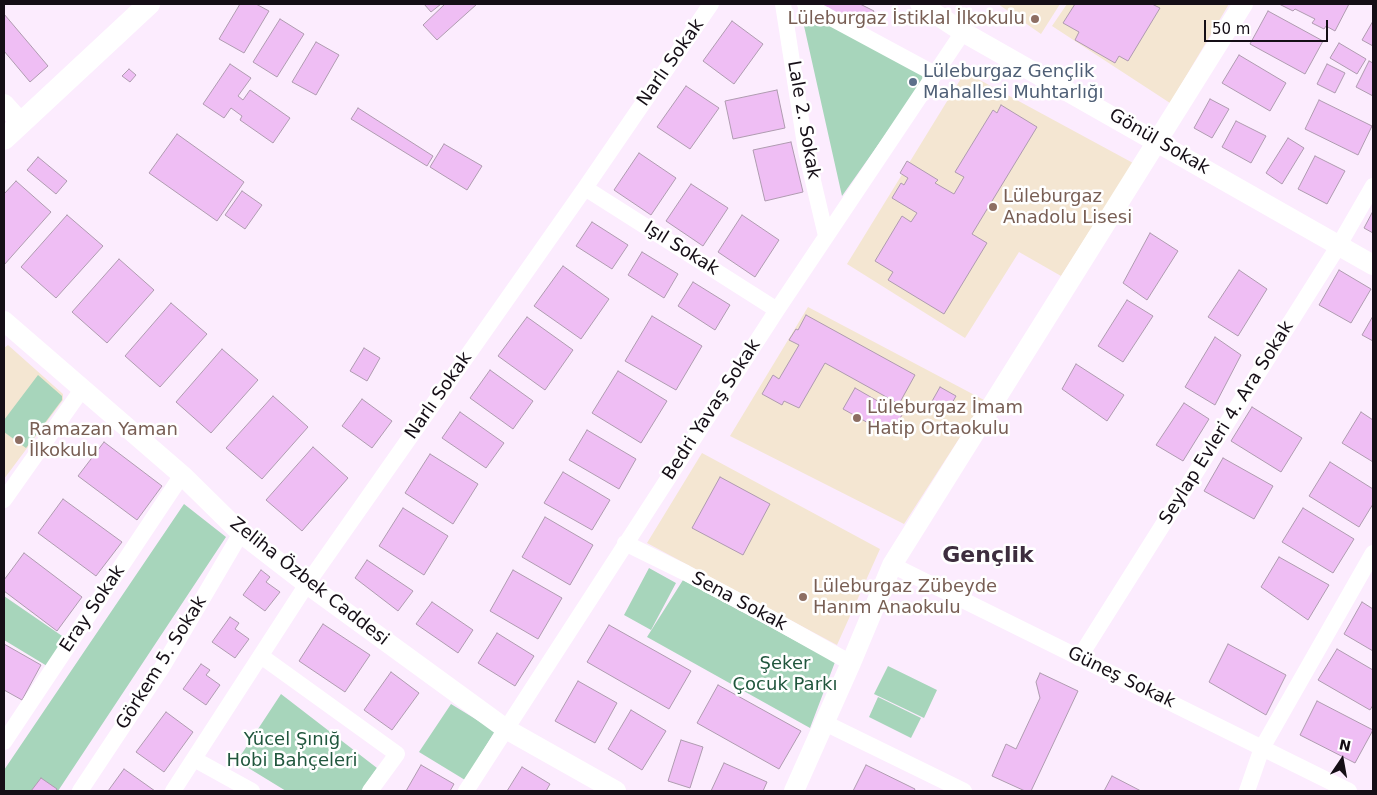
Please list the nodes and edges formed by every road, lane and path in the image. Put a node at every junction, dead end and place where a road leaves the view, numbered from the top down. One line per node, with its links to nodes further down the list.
1 (149, 4): 10 (main road)
2 (712, 4): 14 (street, Narlı Sokak)
3 (783, 4): 15 (street, Lale 2. Sokak)
4 (804, 4): 8 (street)
5 (920, 4): 7 (street, Gönül Sokak)
6 (1243, 4): 12 (street)
7 (963, 32): 8 (street, Bedri Yavaş Sokak); 12 (street, Gönül Sokak)
8 (935, 74): 15 (street, Bedri Yavaş Sokak)
9 (4, 104): 10 (street)
10 (21, 123): 11 (main road)
11 (4, 139)
12 (1158, 142): 16 (street, Gönül Sokak); 26 (street)
13 (1373, 186): 16 (street, Seylap Evleri 4. Ara Sokak)
14 (585, 188): 18 (street, Işıl Sokak); 27 (street, Narlı Sokak)
15 (826, 236): 18 (street, Bedri Yavaş Sokak)
16 (1339, 245): 17 (street, Gönül Sokak); 29 (street, Seylap Evleri 4. Ara Sokak)
17 (1373, 265)
18 (777, 310): 24 (street, Bedri Yavaş Sokak)
19 (5, 323): 20 (street, Zeliha Özbek Caddesi)
20 (83, 388): 21 (street, Zeliha Özbek Caddesi); 22 (street)
21 (182, 475): 23 (street, Zeliha Özbek Caddesi); 33 (street, Eray Sokak)
22 (4, 500)
23 (241, 533): 27 (street, Zeliha Özbek Caddesi); 36 (street, Görkem 5. Sokak)
24 (625, 544): 30 (street, Sena Sokak); 32 (street, Bedri Yavaş Sokak)
25 (1373, 553): 34 (street)
26 (892, 565): 29 (street, Güneş Sokak); 30 (street)
27 (306, 584): 28 (street, Narlı Sokak); 32 (street, Zeliha Özbek Caddesi)
28 (261, 656): 35 (street, Narlı Sokak); 39 (street)
29 (1079, 658): 34 (street, Güneş Sokak)
30 (851, 664): 31 (street)
31 (825, 723): 42 (street); 43 (street)
32 (506, 729): 40 (street, Bedri Yavaş Sokak); 41 (street, Zeliha Özbek Caddesi)
33 (4, 742)
34 (1262, 748): 44 (street); 45 (street, Güneş Sokak)
35 (194, 759): 37 (street, Narlı Sokak); 38 (street)
36 (80, 791)
37 (173, 791)
38 (252, 791)
39 (370, 791)
40 (466, 791)
41 (616, 791)
42 (794, 791)
43 (964, 791)
44 (1247, 791)
45 (1349, 791)

